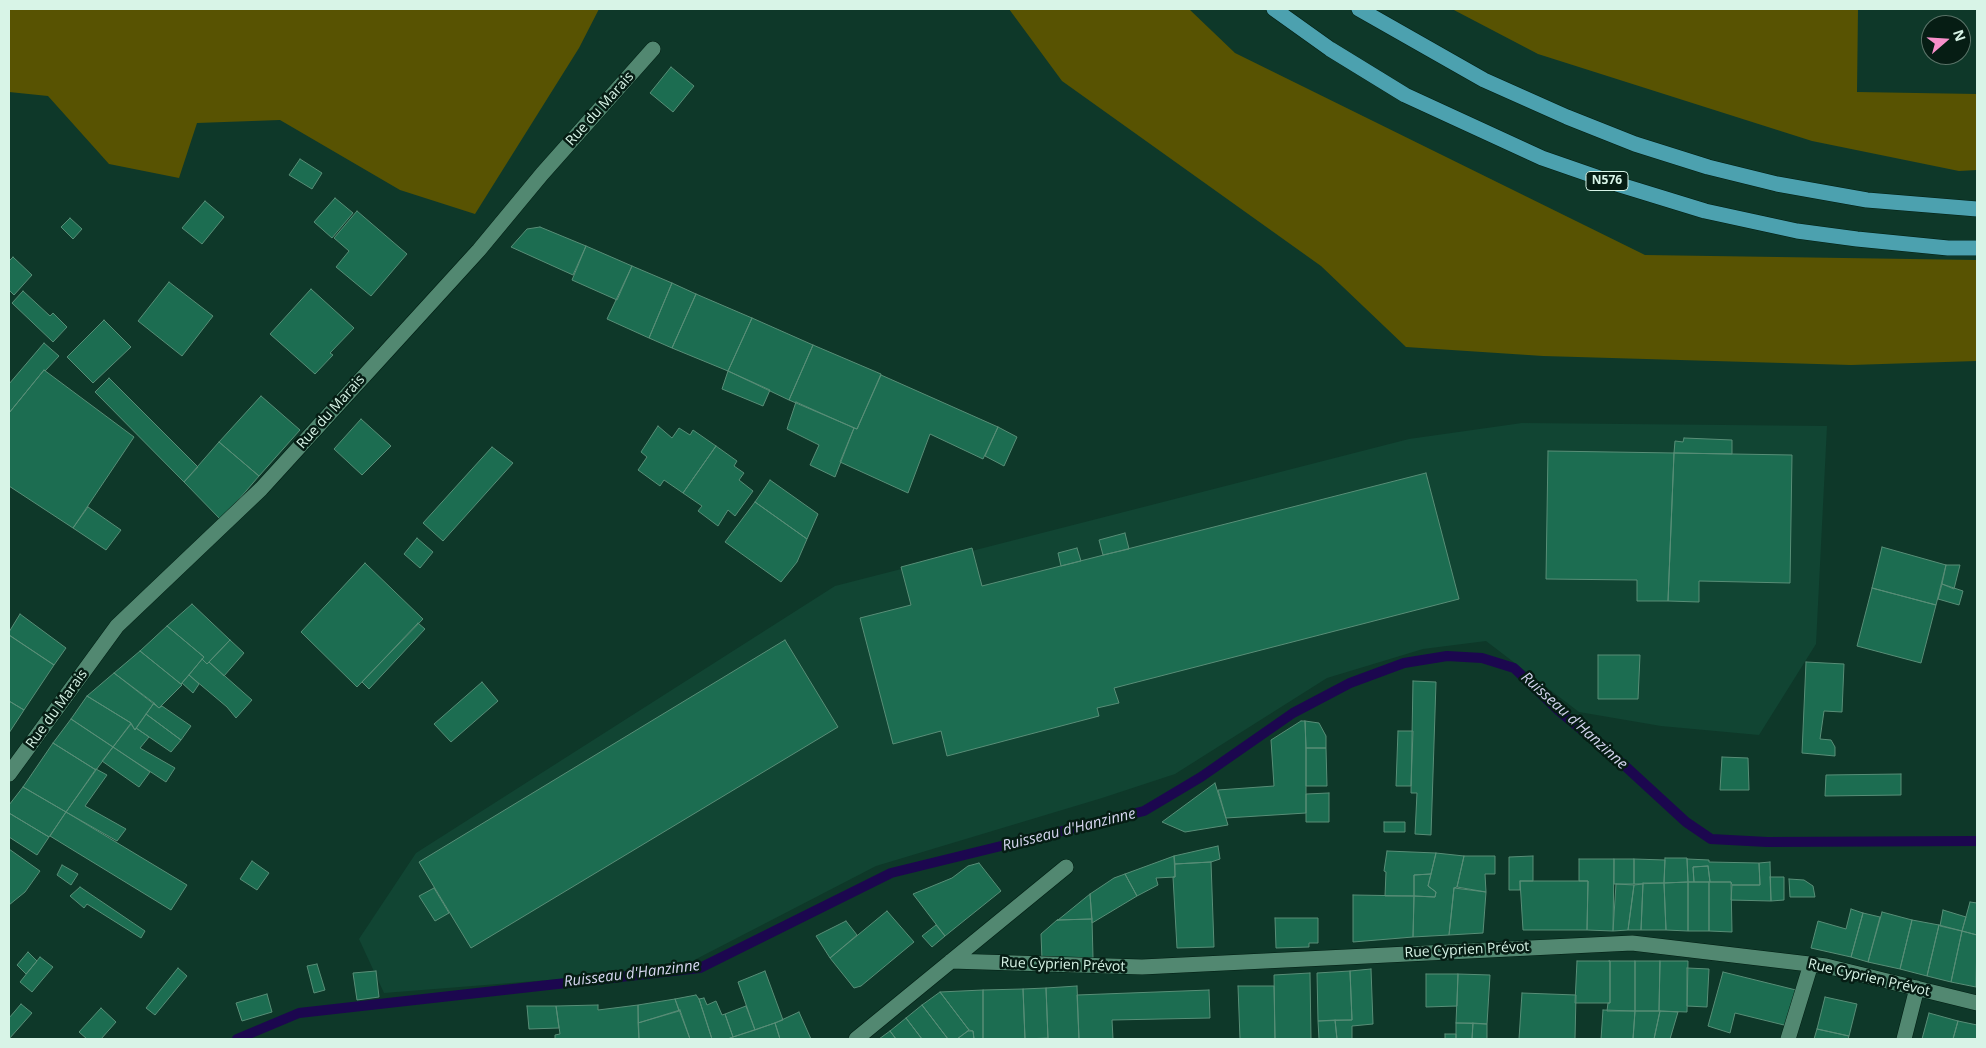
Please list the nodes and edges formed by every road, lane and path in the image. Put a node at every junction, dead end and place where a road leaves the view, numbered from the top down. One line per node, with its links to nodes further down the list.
1 (1274, 9): 5 (main road, N576)
2 (1359, 9): 4 (main road)
3 (653, 49): 6 (street, Rue du Marais)
4 (1977, 209)
5 (1977, 248)
6 (9, 774)
7 (1066, 867): 8 (street)
8 (951, 961): 9 (street, Rue Cyprien Prévot); 12 (street)
9 (1811, 964): 10 (street, Rue Cyprien Prévot); 13 (street)
10 (1917, 988): 11 (street, Rue Cyprien Prévot); 14 (street)
11 (1977, 1003)
12 (856, 1039)
13 (1788, 1039)
14 (1904, 1039)

